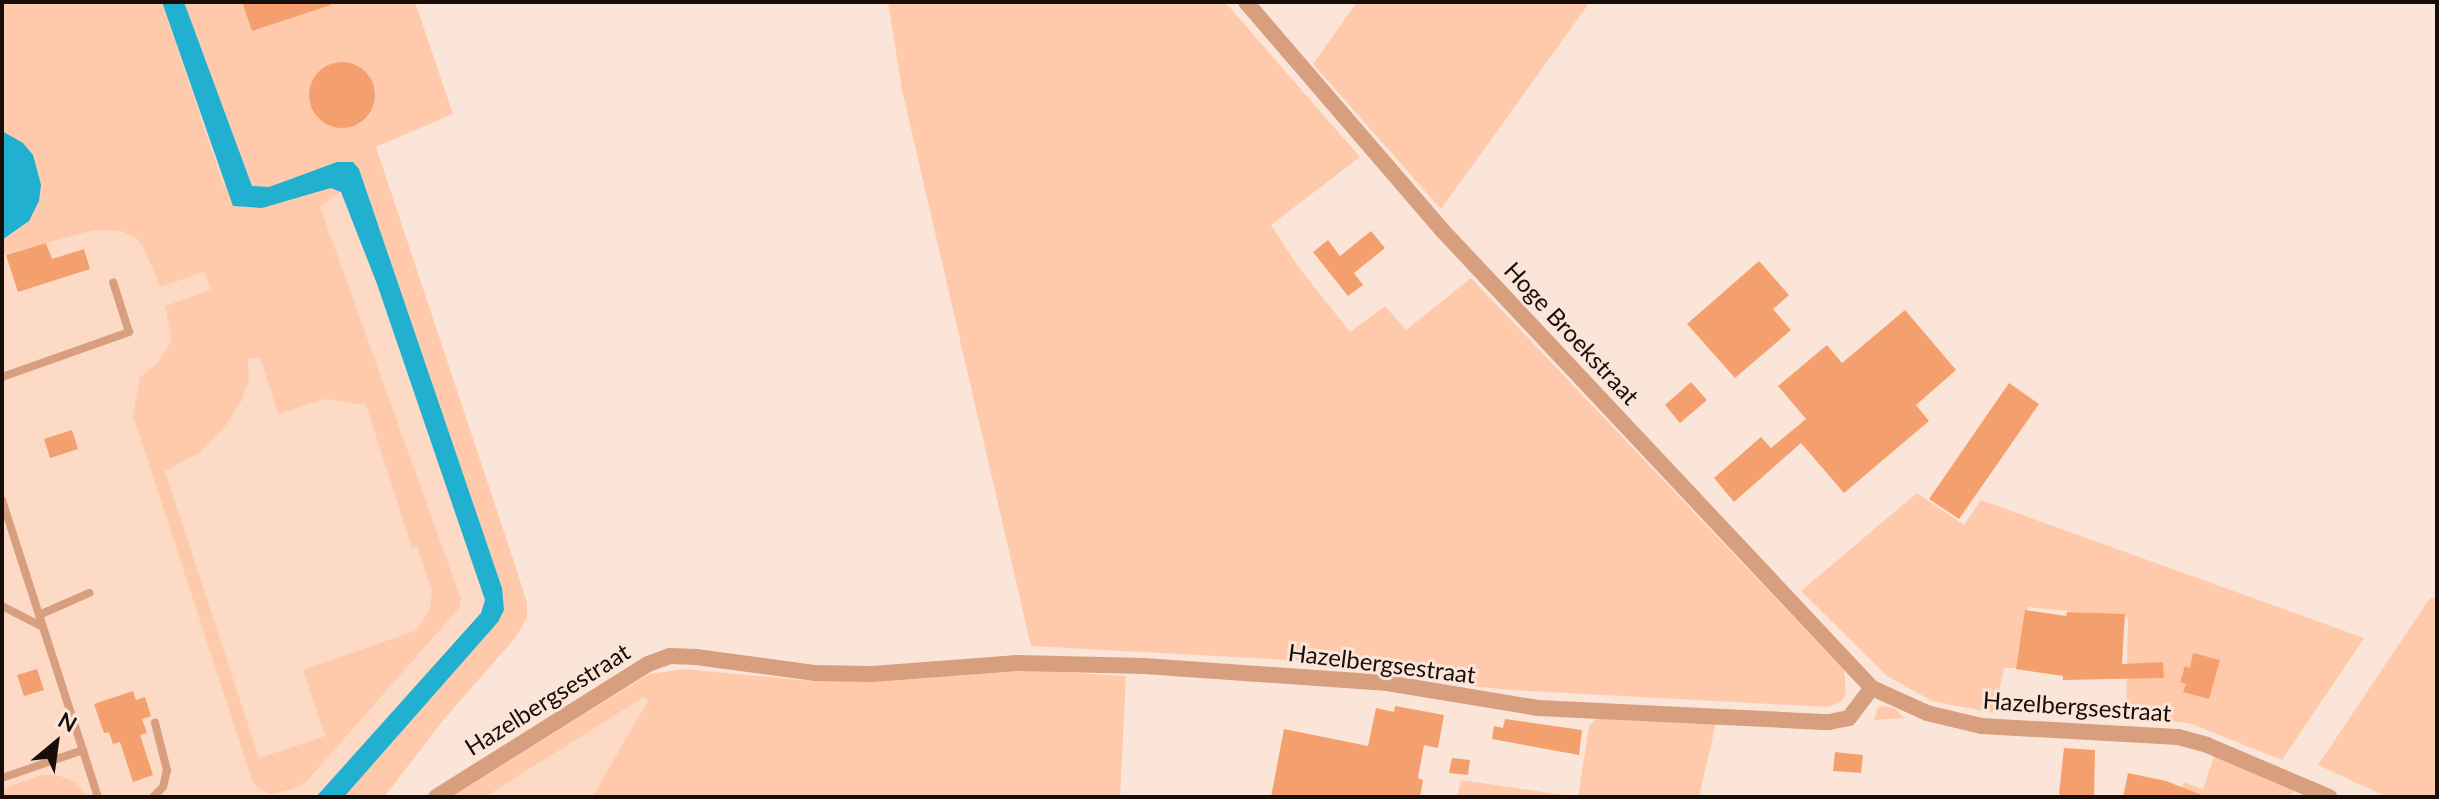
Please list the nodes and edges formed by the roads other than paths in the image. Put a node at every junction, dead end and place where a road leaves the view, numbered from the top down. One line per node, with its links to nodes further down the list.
1 (1246, 2): 9 (street, Hoge Broekstraat)
2 (113, 282): 3 (lane)
3 (2, 377)
4 (2, 500): 7 (lane)
5 (89, 593): 7 (lane)
6 (2, 606): 8 (lane)
7 (39, 615): 8 (lane)
8 (43, 627): 11 (lane)
9 (1872, 688): 15 (street, Hazelbergsestraat); 16 (street, Hazelbergsestraat)
10 (155, 723): 14 (lane)
11 (83, 750): 12 (lane); 13 (lane)
12 (2, 778)
13 (98, 797)
14 (153, 797)
15 (436, 797)
16 (2329, 797)

